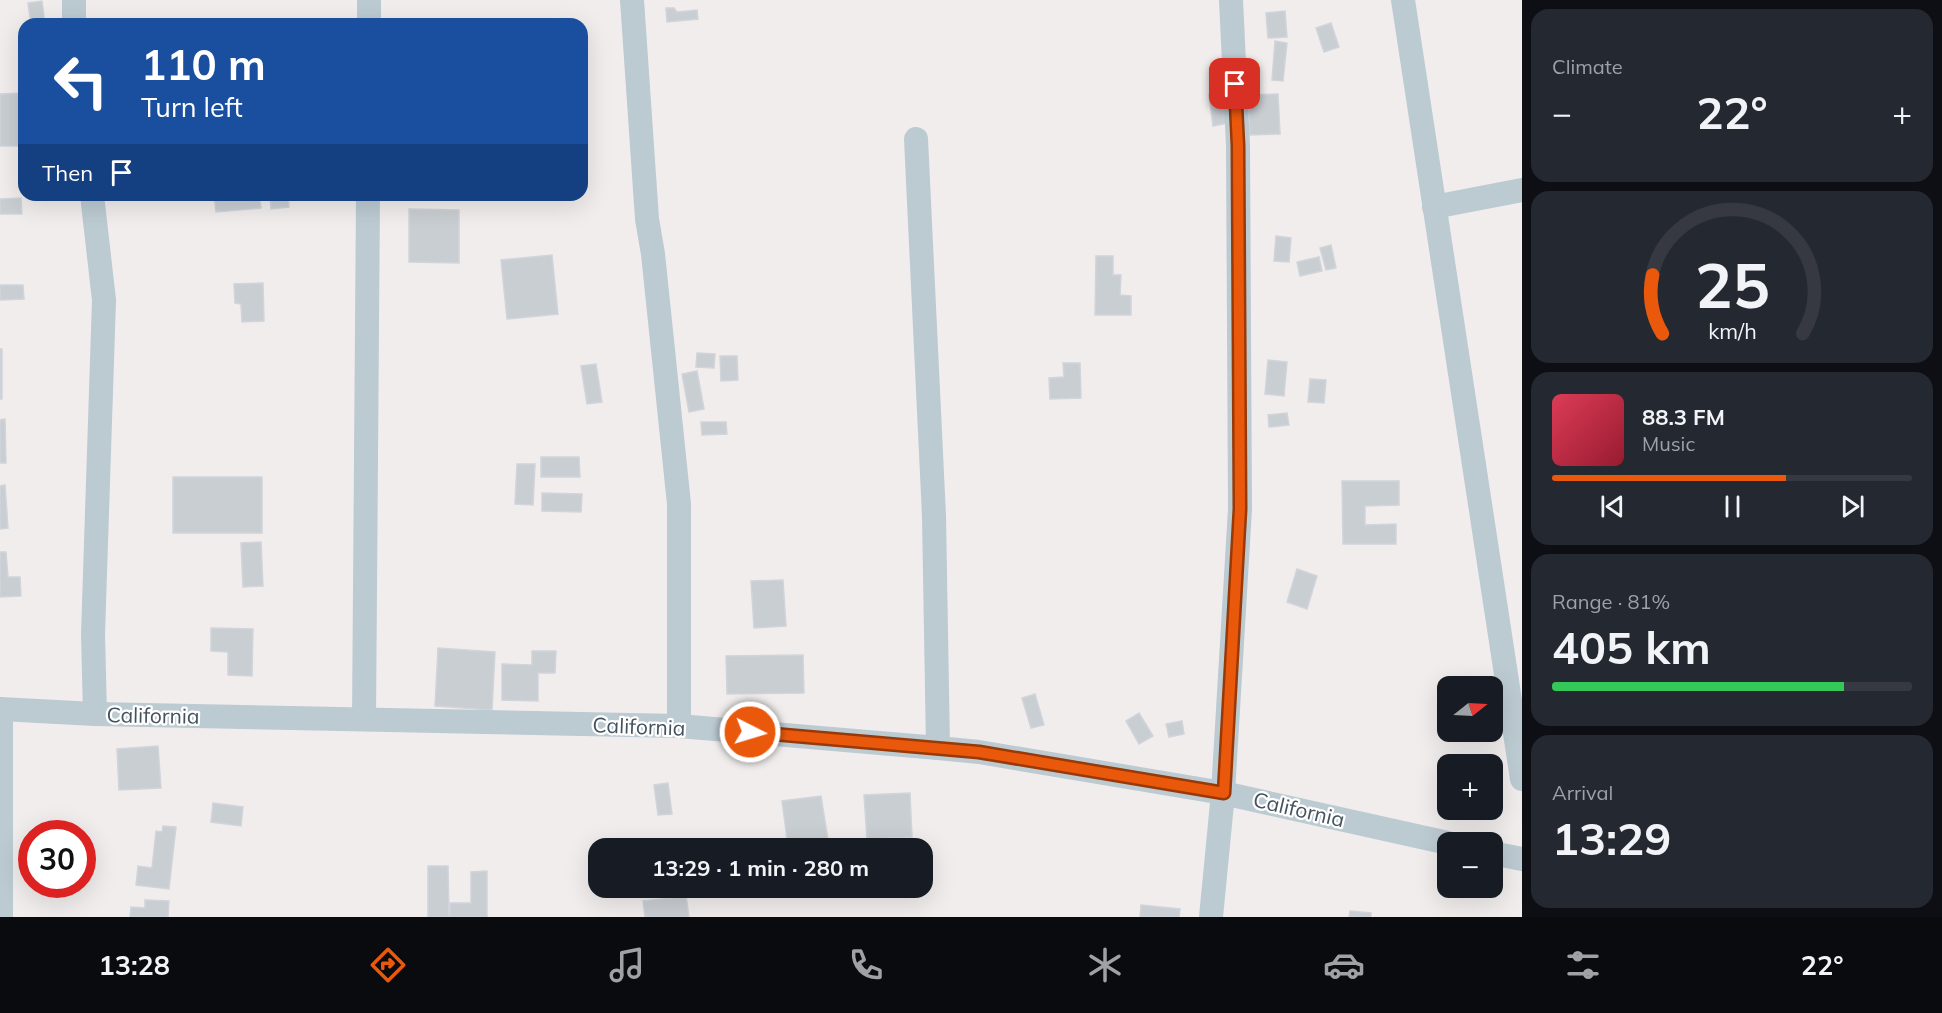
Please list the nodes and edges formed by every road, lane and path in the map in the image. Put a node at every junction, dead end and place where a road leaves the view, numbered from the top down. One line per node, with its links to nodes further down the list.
1 (74, 0): 6 (street)
2 (369, 0): 7 (street)
3 (632, 0): 16 (street)
4 (1231, 0): 19 (street)
5 (1403, 0): 12 (street)
6 (74, 18)
7 (369, 18)
8 (916, 139): 17 (street)
9 (1522, 190): 12 (street)
10 (93, 201): 14 (street)
11 (368, 201): 15 (street)
12 (1434, 207): 18 (street)
13 (1, 709): 14 (street, California); 23 (street)
14 (95, 714): 15 (street, California)
15 (364, 719): 16 (street, California)
16 (679, 726): 17 (street, California)
17 (938, 748): 19 (street, California)
18 (1522, 779)
19 (1224, 793): 20 (street, California); 24 (street)
20 (1437, 841)
21 (1503, 856): 22 (street)
22 (1522, 860)
23 (1, 917)
24 (1210, 917)

